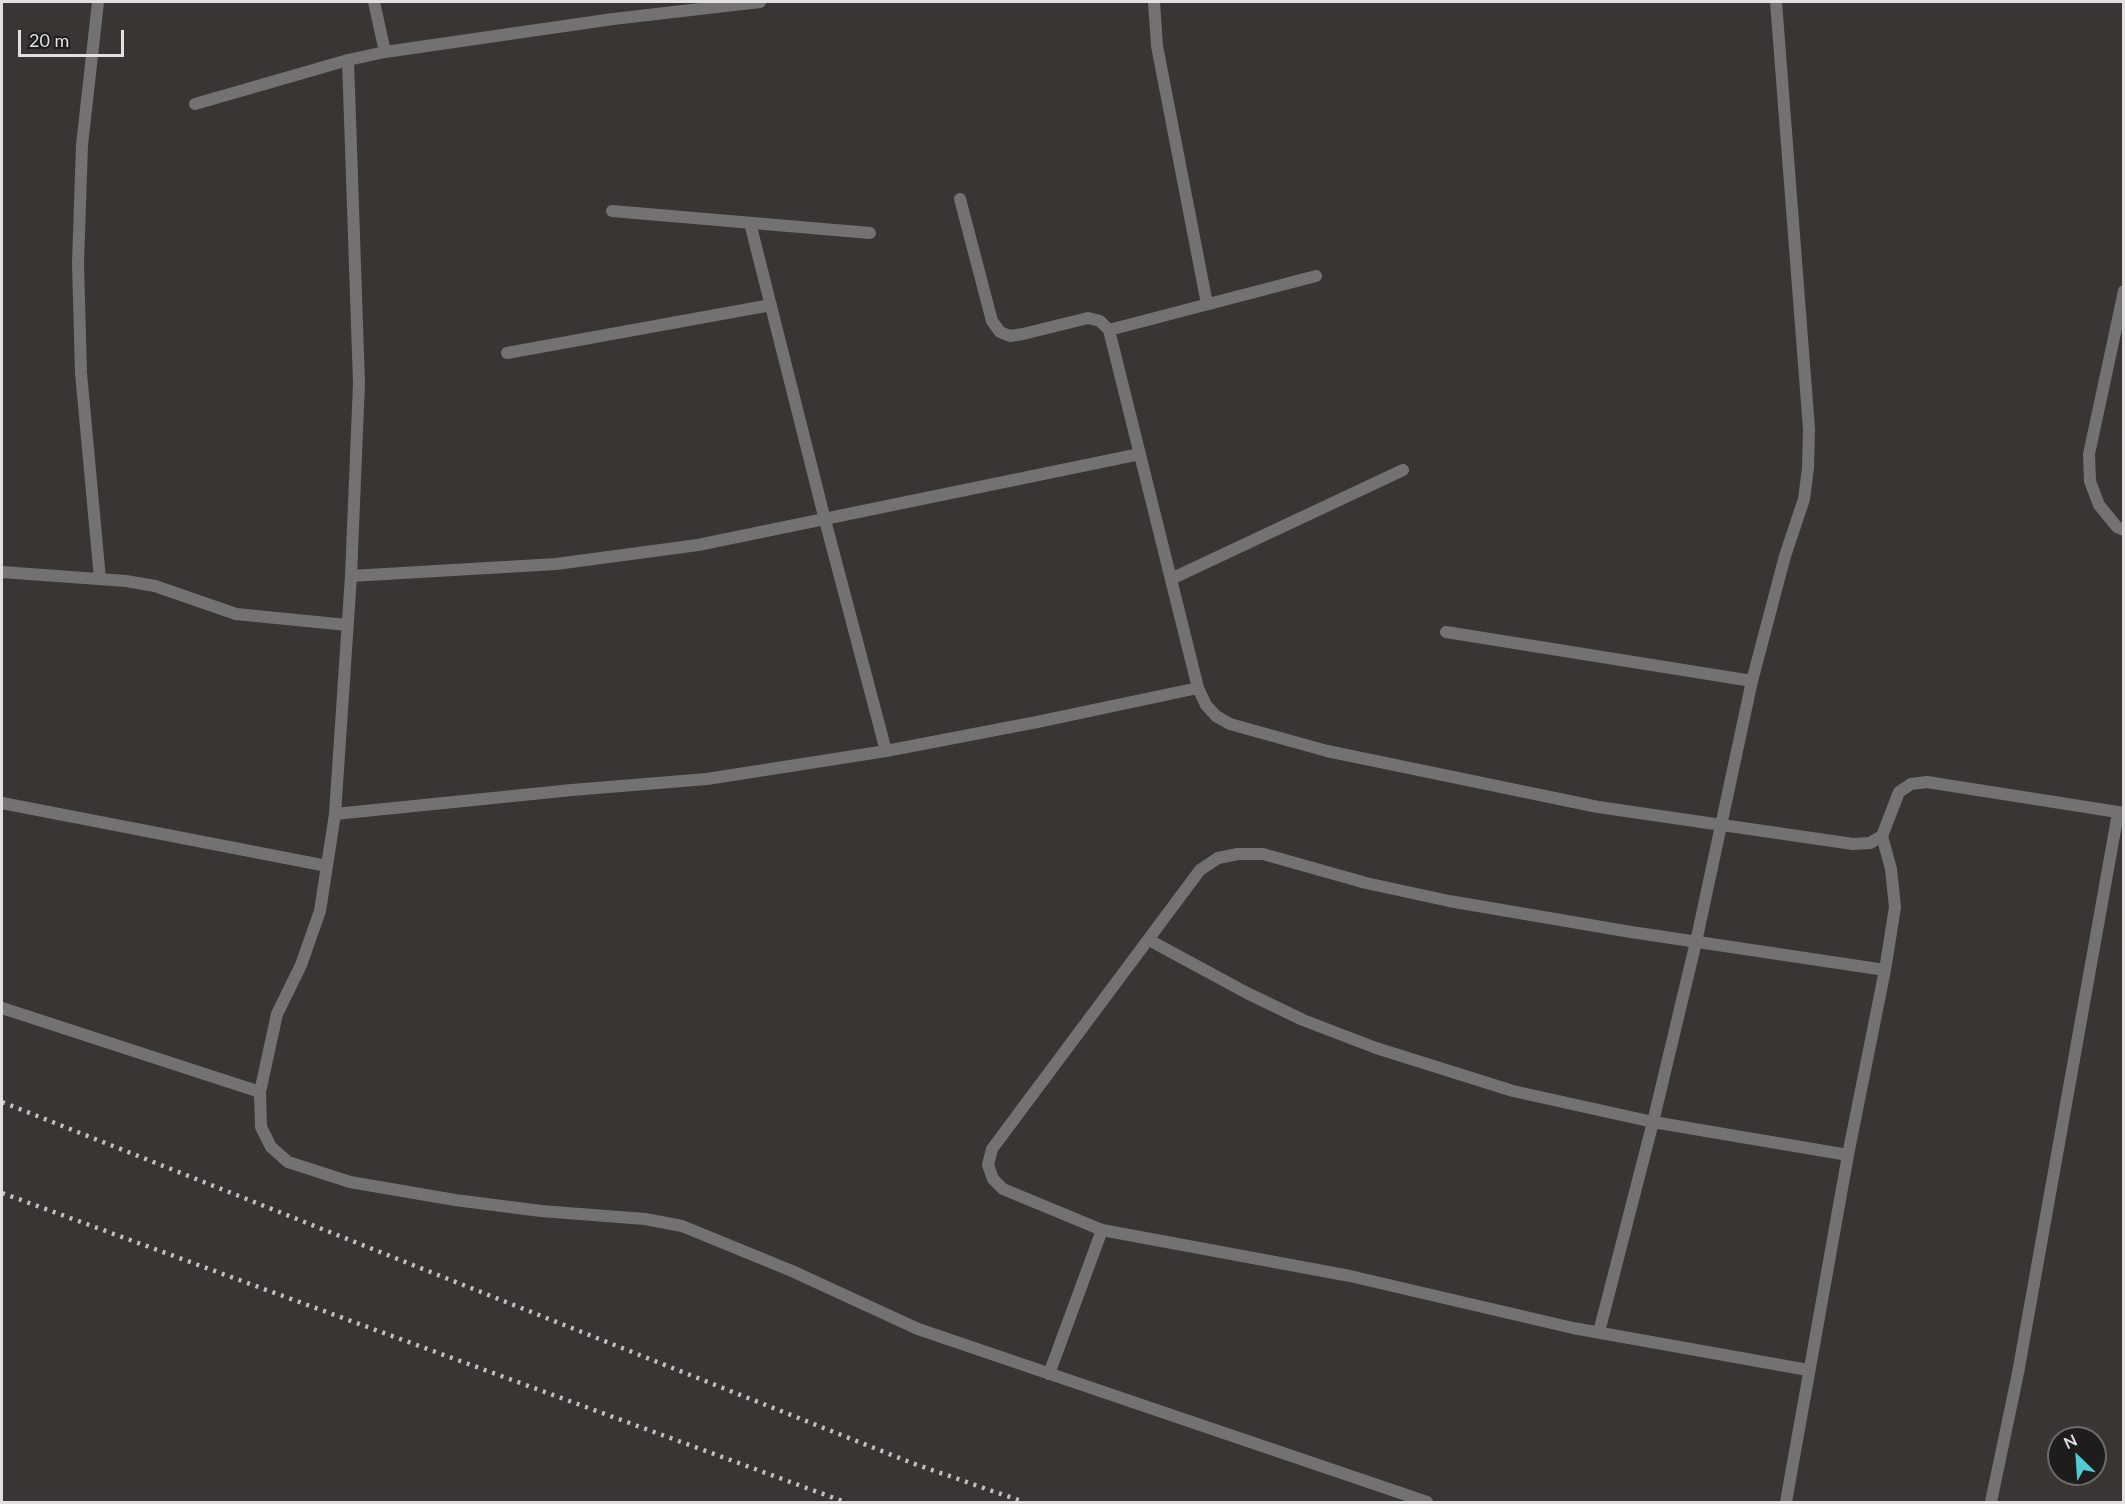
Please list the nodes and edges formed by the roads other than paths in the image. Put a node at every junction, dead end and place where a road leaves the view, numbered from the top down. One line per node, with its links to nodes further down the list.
1 (98, 2): 25 (street)
2 (374, 2): 6 (street)
3 (760, 2): 6 (street)
4 (1154, 2): 15 (street)
5 (1776, 2): 29 (street)
6 (385, 52): 7 (street)
7 (348, 60): 8 (street); 24 (street)
8 (195, 104)
9 (960, 199): 17 (street)
10 (612, 211): 11 (street)
11 (750, 223): 12 (street); 16 (street)
12 (870, 233)
13 (1316, 276): 15 (street)
14 (2124, 291): 22 (street)
15 (1207, 304): 17 (street)
16 (771, 305): 18 (street); 21 (street)
17 (1109, 330): 19 (street)
18 (507, 353)
19 (1140, 454): 21 (street); 26 (street)
20 (1403, 470): 26 (street)
21 (825, 520): 24 (street); 31 (street)
22 (2124, 530)
23 (2, 572): 25 (street)
24 (351, 576): 27 (street)
25 (100, 579): 27 (street)
26 (1171, 579): 30 (street)
27 (347, 625): 34 (street)
28 (1446, 632): 29 (street)
29 (1752, 681): 35 (street)
30 (1198, 688): 31 (street); 35 (street)
31 (886, 751): 34 (street)
32 (2, 803): 37 (street)
33 (2121, 813): 36 (street); 51 (street)
34 (335, 814): 37 (street)
35 (1722, 825): 36 (street); 39 (street)
36 (1882, 836): 40 (street)
37 (327, 866): 42 (street)
38 (1149, 940): 39 (street); 43 (street); 45 (street)
39 (1696, 942): 40 (street); 43 (street)
40 (1885, 970): 44 (street)
41 (2, 1008): 42 (street)
42 (260, 1092): 48 (street)
43 (1653, 1122): 44 (street); 46 (street)
44 (1848, 1155): 47 (street)
45 (1102, 1230): 46 (street); 48 (street)
46 (1599, 1332): 47 (street)
47 (1808, 1370): 50 (street)
48 (1049, 1374): 49 (street)
49 (1427, 1503)
50 (1786, 1503)
51 (1991, 1503)

